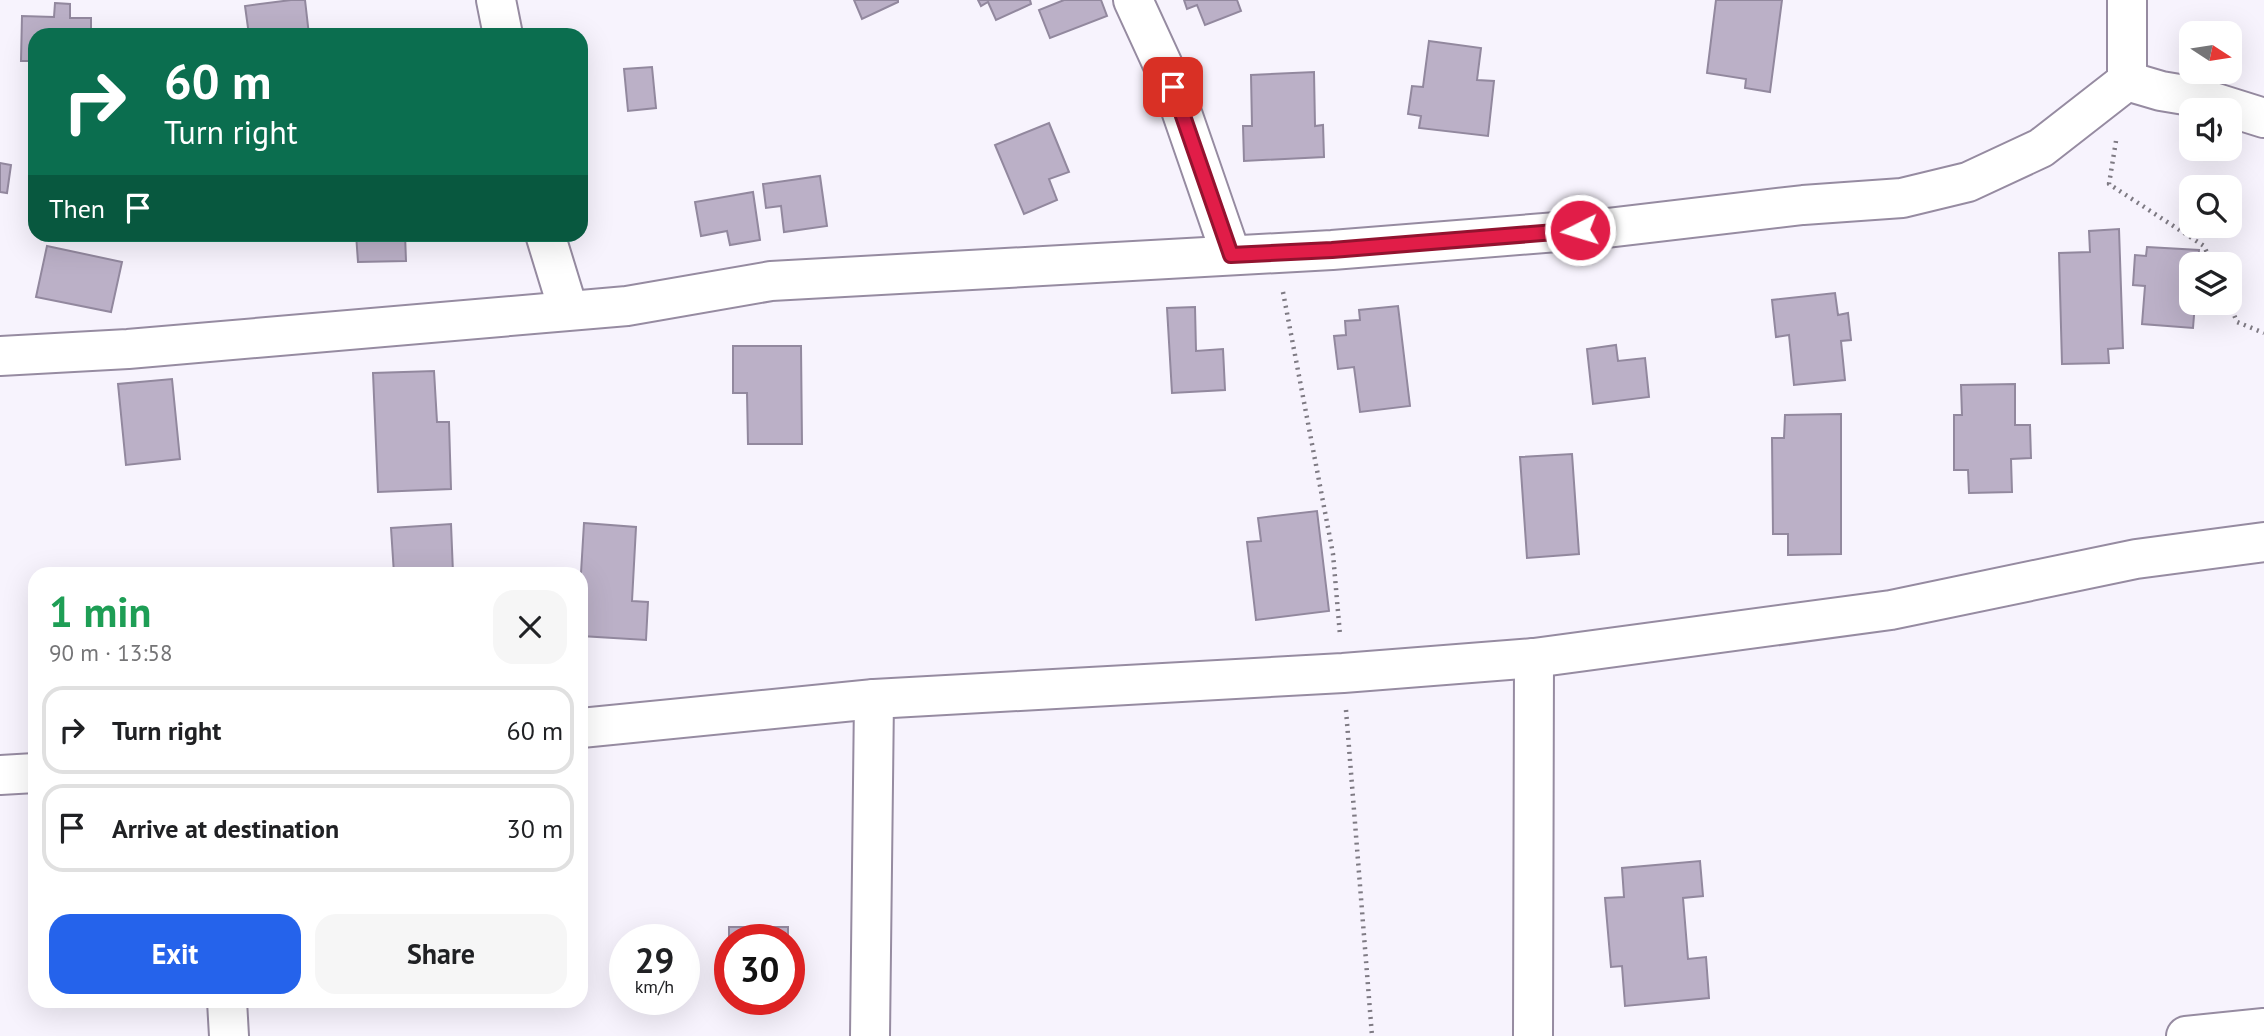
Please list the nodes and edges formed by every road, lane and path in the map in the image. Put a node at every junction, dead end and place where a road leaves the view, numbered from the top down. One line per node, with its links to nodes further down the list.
1 (496, 0): 4 (street)
2 (1133, 0): 9 (street)
3 (2127, 0): 5 (street)
4 (502, 28)
5 (2127, 81): 6 (street); 8 (path); 9 (street)
6 (2264, 118)
7 (547, 242): 10 (street)
8 (2207, 252)
9 (1231, 255): 10 (street)
10 (568, 309): 13 (street)
11 (2234, 315): 12 (path)
12 (2264, 332)
13 (0, 356)
14 (2264, 542): 15 (street)
15 (1534, 658): 16 (street); 24 (street)
16 (874, 699): 17 (street); 23 (street)
17 (588, 727)
18 (28, 774): 19 (street)
19 (0, 775)
20 (227, 1008): 22 (street)
21 (2264, 1028): 25 (street)
22 (229, 1036)
23 (870, 1036)
24 (1533, 1036)
25 (2186, 1036)

